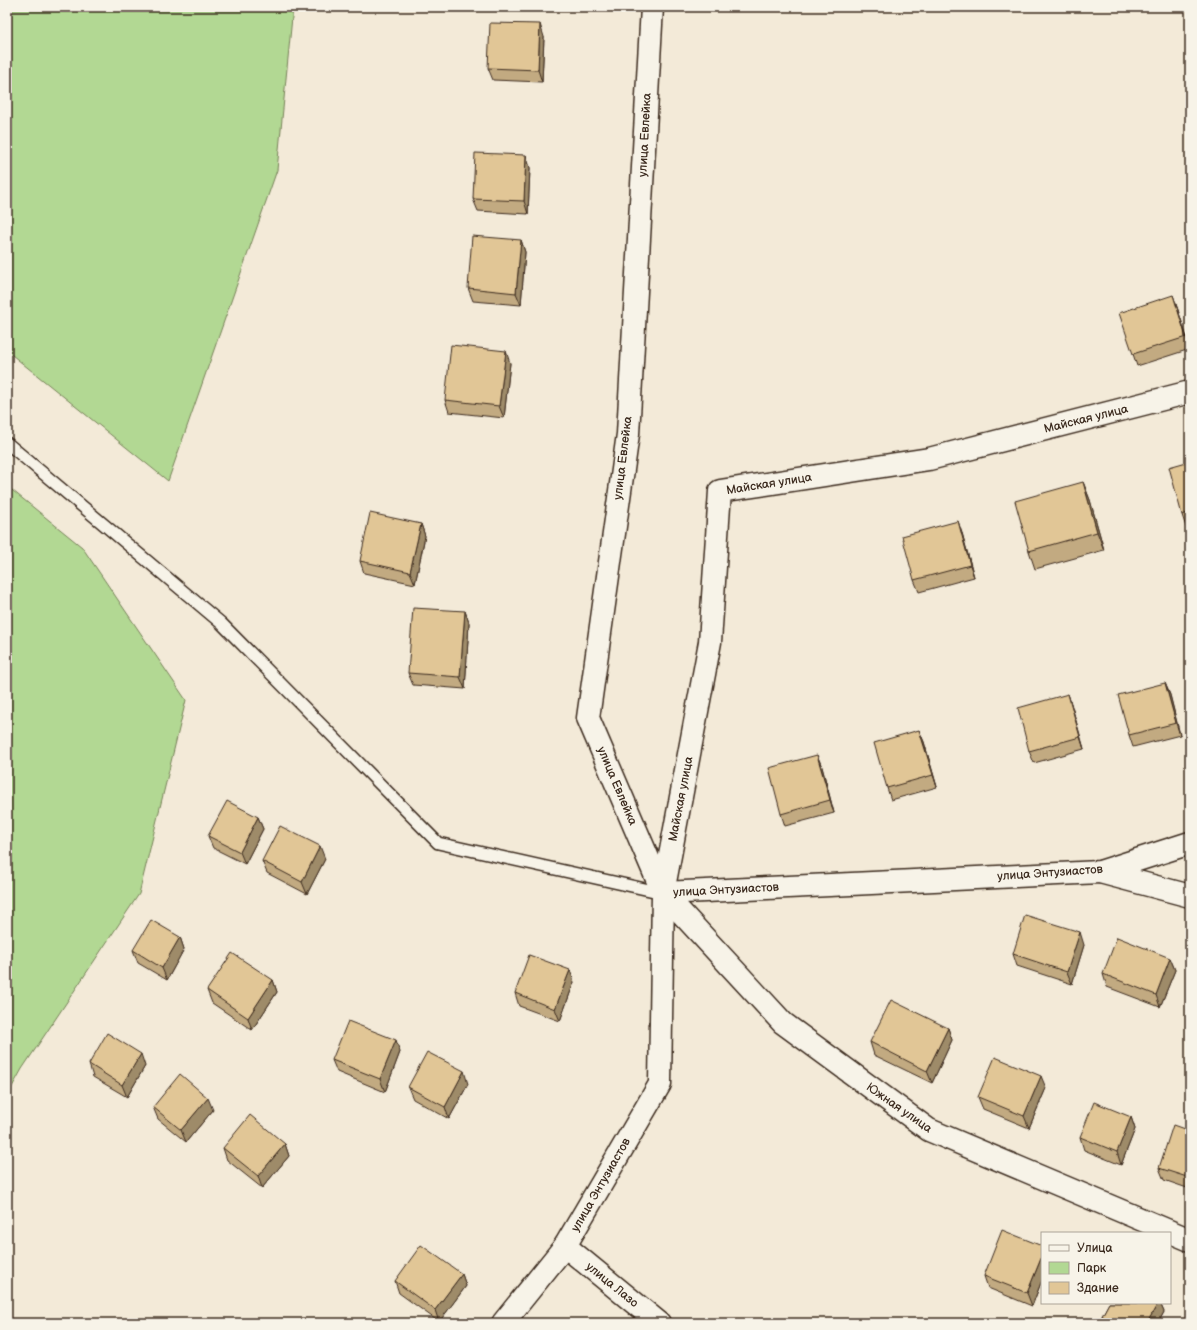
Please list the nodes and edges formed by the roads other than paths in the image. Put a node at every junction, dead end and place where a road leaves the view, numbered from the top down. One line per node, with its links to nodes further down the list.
1 (652, 7): 6 (street, улица Евлейка)
2 (1190, 392): 6 (street, Майская улица)
3 (7, 443): 6 (lane)
4 (1190, 843): 5 (street, улица Энтузиастов)
5 (1100, 872): 6 (street, улица Энтузиастов); 7 (street)
6 (663, 893): 8 (street, Южная улица); 9 (street, улица Энтузиастов)
7 (1190, 896)
8 (1190, 1240)
9 (565, 1246): 10 (street, улица Энтузиастов); 11 (street, улица Лазо)
10 (503, 1323)
11 (659, 1323)

